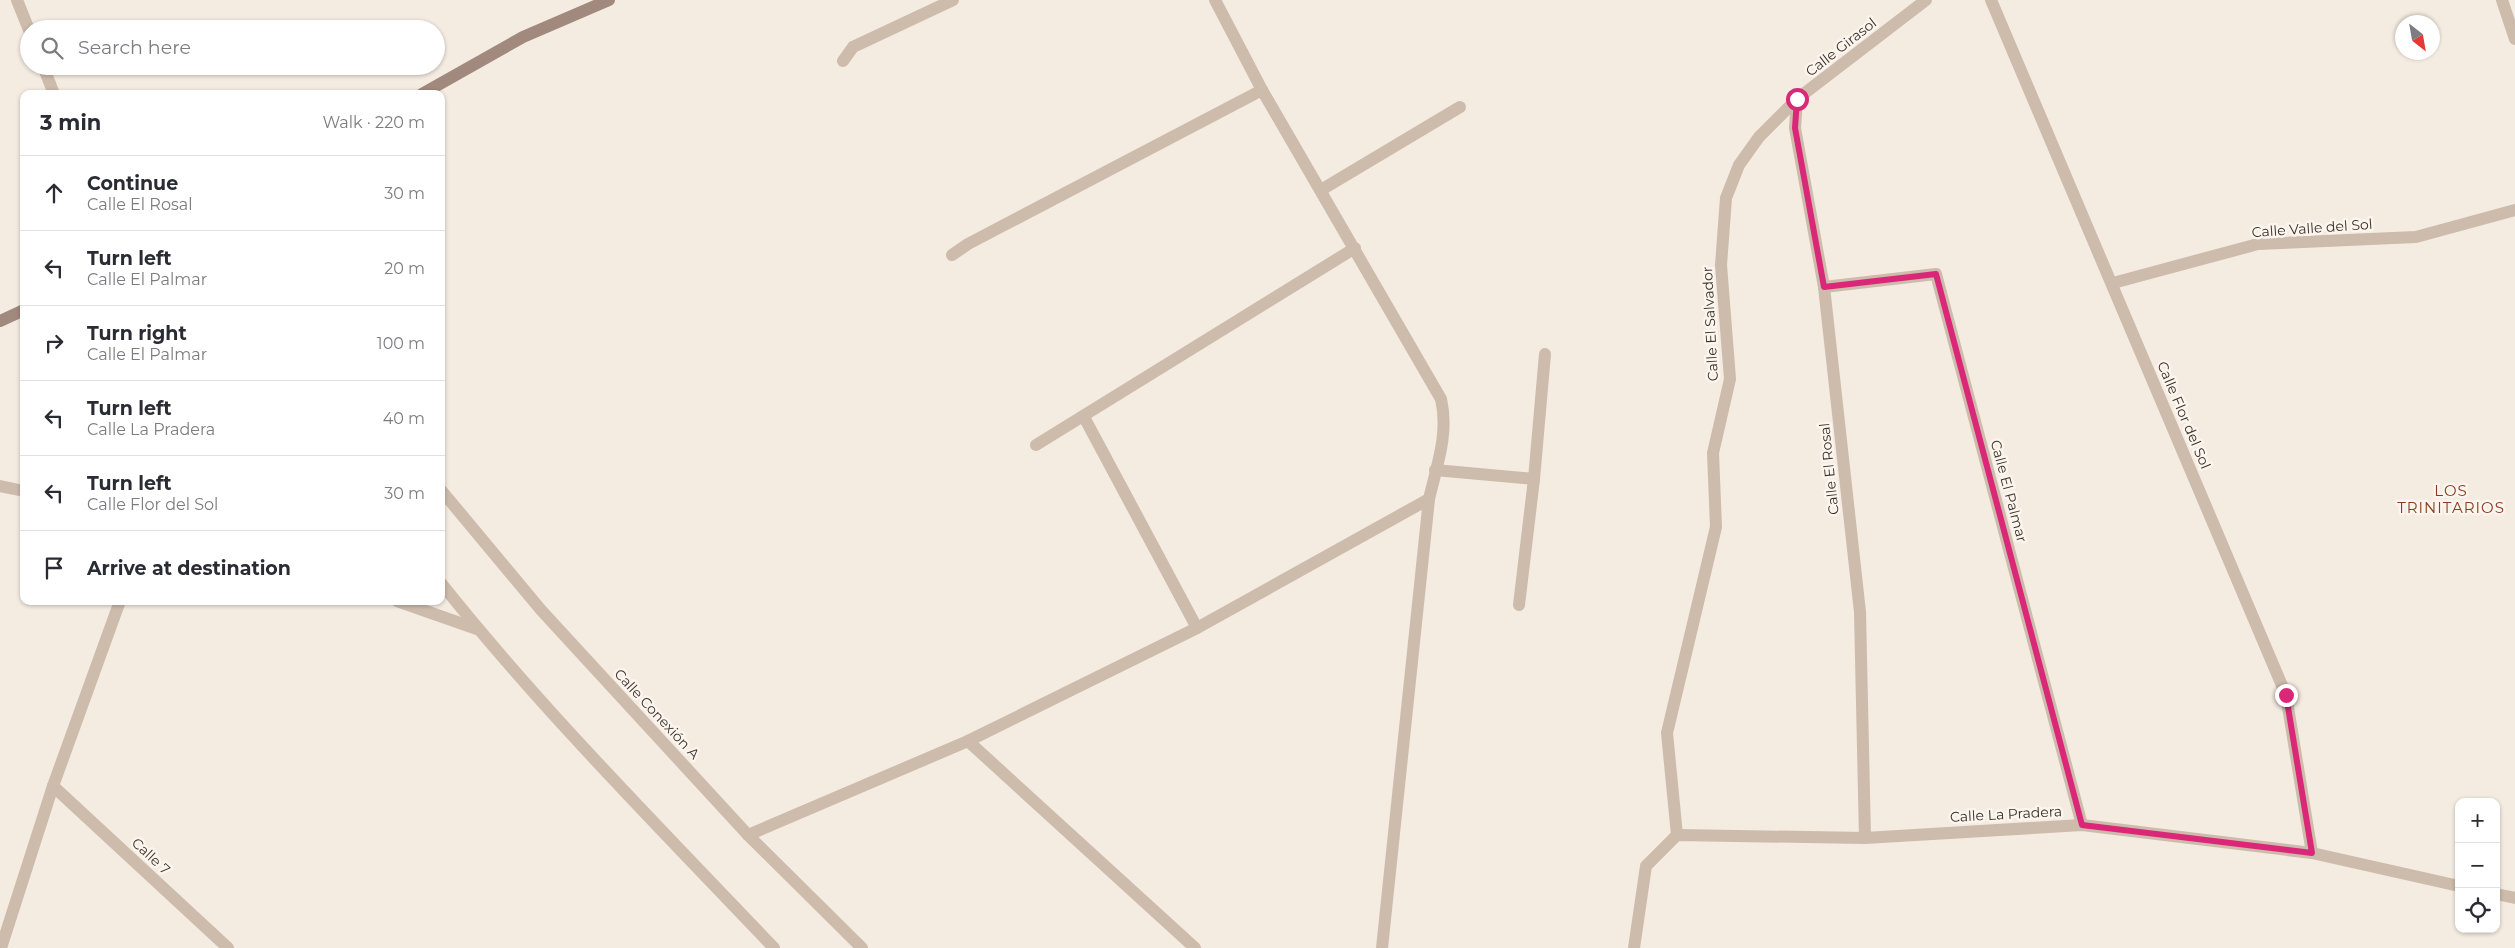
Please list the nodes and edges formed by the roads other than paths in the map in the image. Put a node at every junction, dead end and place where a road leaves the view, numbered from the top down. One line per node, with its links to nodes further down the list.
1 (17, 0): 8 (street)
2 (609, 0): 13 (main road)
3 (953, 0): 10 (street)
4 (1215, 0): 14 (street)
5 (1926, 0): 15 (street, Calle Girasol)
6 (1991, 0): 21 (street, Calle Flor del Sol)
7 (2502, 0): 9 (street)
8 (25, 20)
9 (2515, 39)
10 (843, 60)
11 (47, 75): 12 (street)
12 (52, 90)
13 (429, 90)
14 (1262, 90): 17 (street); 20 (street)
15 (1797, 99): 22 (street, Calle El Rosal); 44 (street, Calle El Salvador)
16 (1460, 107): 17 (street)
17 (1321, 190): 19 (street)
18 (2515, 210): 21 (street, Calle Valle del Sol)
19 (1355, 248): 26 (street); 28 (street)
20 (952, 255)
21 (2113, 283): 46 (street, Calle Flor del Sol)
22 (1824, 287): 42 (street, Calle El Palmar); 45 (street, Calle El Rosal)
23 (20, 312): 24 (main road)
24 (0, 321)
25 (1545, 354): 29 (street)
26 (1084, 417): 27 (street); 38 (street)
27 (1036, 445)
28 (1436, 470): 29 (street); 33 (street)
29 (1534, 479): 37 (street)
30 (0, 486): 31 (street)
31 (20, 489)
32 (445, 495): 43 (street, Calle Conexión A)
33 (1428, 499): 38 (street); 55 (street)
34 (445, 588): 39 (street)
35 (119, 605): 41 (street)
36 (409, 605): 39 (street)
37 (1519, 605)
38 (1197, 628): 40 (street)
39 (478, 629): 52 (street)
40 (968, 741): 43 (street); 54 (street)
41 (53, 786): 50 (street); 51 (street, Calle 7)
42 (2082, 825): 45 (street, Calle La Pradera); 46 (street, Calle La Pradera)
43 (748, 835): 53 (street, Calle Conexión A)
44 (1678, 835): 45 (street, Calle La Pradera); 56 (street)
45 (1865, 838)
46 (2312, 853): 47 (street, Calle La Pradera)
47 (2455, 885)
48 (2500, 895): 49 (street)
49 (2515, 898)
50 (1, 948)
51 (228, 948)
52 (774, 948)
53 (862, 948)
54 (1196, 948)
55 (1382, 948)
56 (1634, 948)

